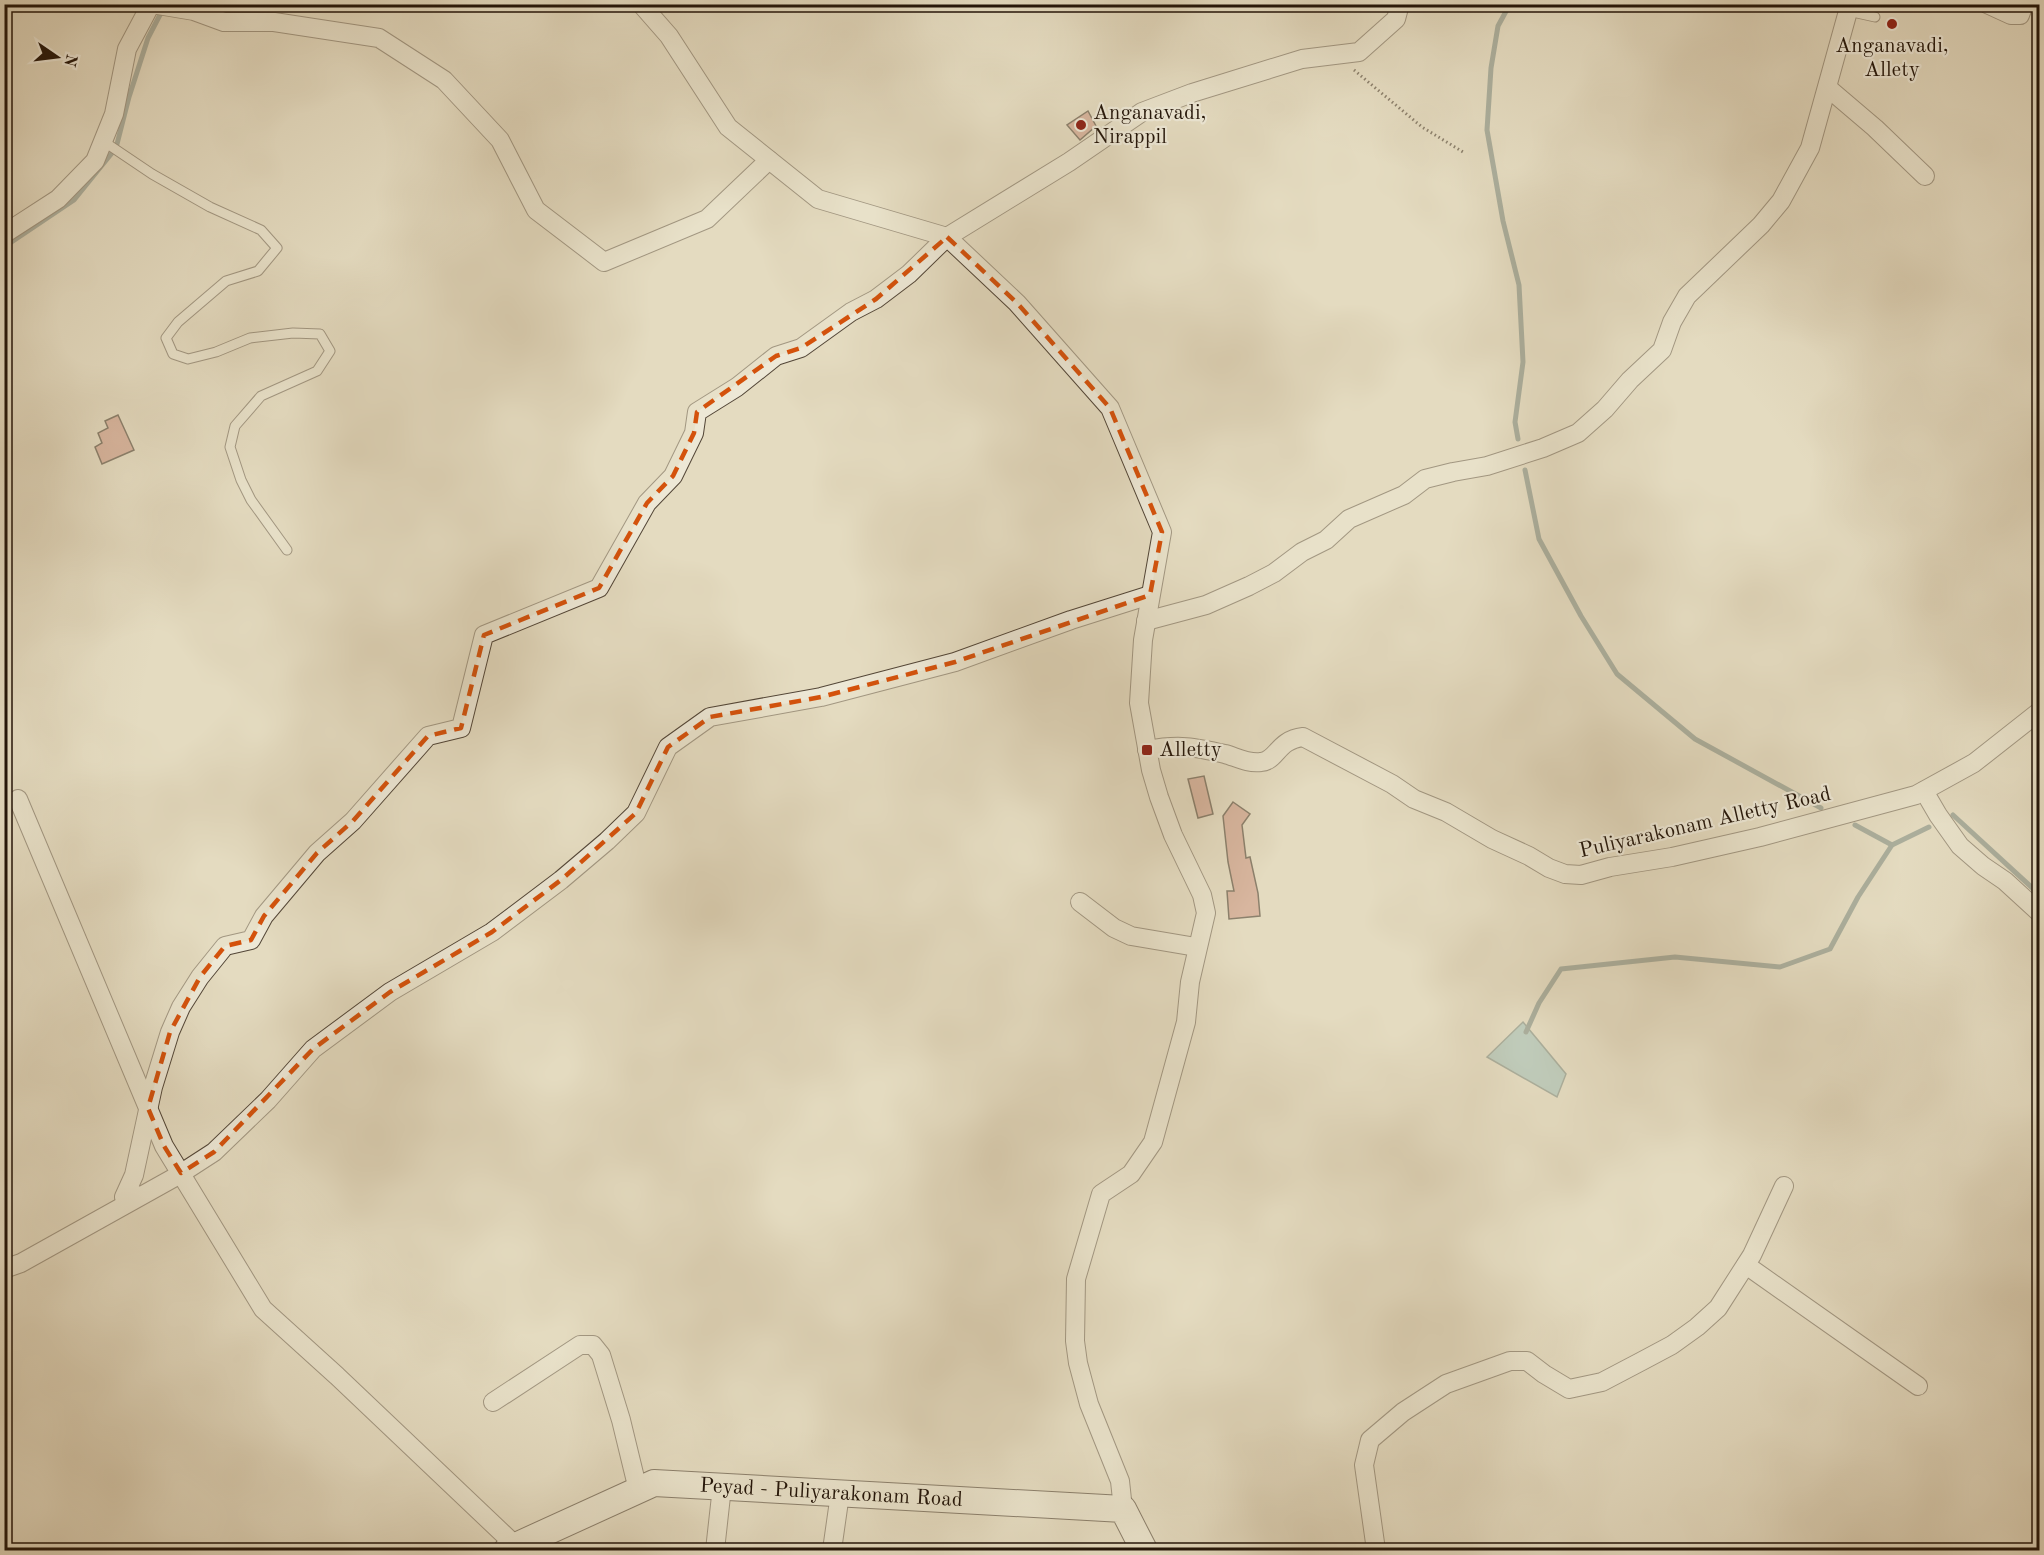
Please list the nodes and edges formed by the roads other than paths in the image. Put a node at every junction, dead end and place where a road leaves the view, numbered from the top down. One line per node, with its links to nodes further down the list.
1 (641, 4): 10 (street)
2 (1400, 4): 13 (street)
3 (1987, 4): 4 (street)
4 (2024, 4)
5 (152, 5): 9 (street); 10 (street)
6 (1849, 8): 7 (lane); 8 (street)
7 (1875, 17)
8 (1828, 88): 11 (street); 16 (street)
9 (104, 142): 12 (street); 14 (lane)
10 (770, 160): 13 (street)
11 (1925, 176)
12 (4, 234)
13 (947, 237): 15 (street); 24 (street)
14 (287, 550)
15 (1150, 595): 16 (street); 25 (street)
16 (1146, 621): 18 (street)
17 (2040, 711): 19 (street, Puliyarakonam Alletty Road)
18 (1147, 750): 19 (street, Puliyarakonam Alletty Road); 23 (street)
19 (1924, 791): 22 (street)
20 (18, 799): 24 (street)
21 (1080, 902): 23 (street)
22 (2040, 913)
23 (1196, 947): 35 (street)
24 (148, 1108): 25 (street); 27 (street)
25 (181, 1173): 29 (street); 36 (street)
26 (1784, 1186): 28 (street)
27 (133, 1192)
28 (1746, 1265): 30 (street); 40 (street)
29 (4, 1269)
30 (1918, 1386)
31 (493, 1402): 33 (street)
32 (722, 1487): 33 (main road, Peyad - Puliyarakonam Road); 34 (main road, Peyad - Puliyarakonam Road); 37 (street)
33 (638, 1490): 36 (main road, Peyad - Puliyarakonam Road)
34 (840, 1494): 35 (main road, Peyad - Puliyarakonam Road); 38 (street)
35 (1123, 1509): 39 (main road)
36 (511, 1548)
37 (715, 1551)
38 (832, 1551)
39 (1144, 1551)
40 (1376, 1551)

